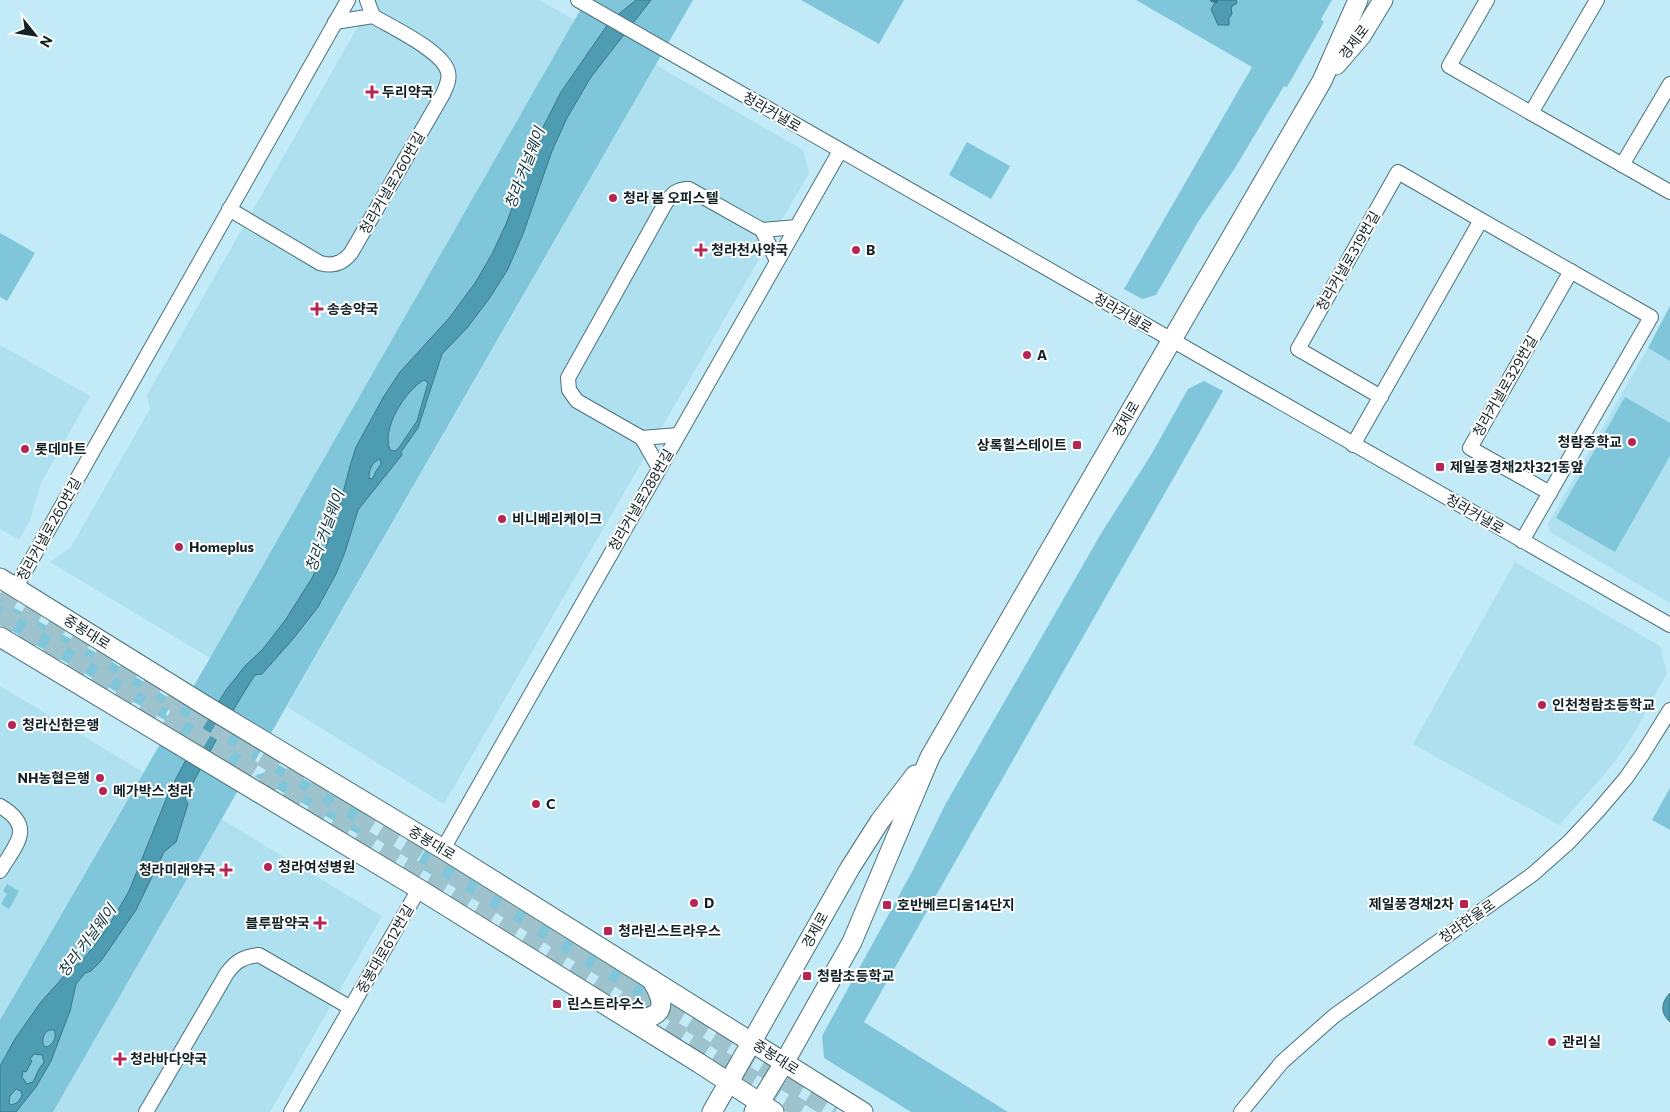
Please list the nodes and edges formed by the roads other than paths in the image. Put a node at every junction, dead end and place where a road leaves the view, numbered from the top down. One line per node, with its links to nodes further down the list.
1 (348, 0): 9 (street, 청라커낼로260번길)
2 (367, 0): 8 (street)
3 (1358, 0): 10 (main road, 경제로)
4 (1383, 0): 10 (main road, 경제로)
5 (1487, 0): 12 (street)
6 (1597, 0): 12 (street)
7 (580, 2): 13 (street, 청라커낼로)
8 (373, 16): 9 (street); 16 (street, 청라커낼로260번길)
9 (335, 22): 16 (street, 청라커낼로260번길)
10 (1322, 82): 22 (main road, 경제로)
11 (1670, 84): 14 (street)
12 (1531, 113): 14 (street)
13 (840, 151): 18 (street, 청라커낼로288번길); 22 (street, 청라커낼로)
14 (1622, 165): 15 (street)
15 (1670, 192)
16 (229, 210): 30 (street, 청라커낼로260번길)
17 (1481, 220): 21 (street, 청라커낼로319번길); 23 (street); 23 (street, 청라커낼로319번길)
18 (796, 227): 19 (street); 20 (street, 청라커낼로288번길)
19 (762, 230): 20 (street); 25 (street)
20 (777, 261): 24 (street, 청라커낼로288번길)
21 (1571, 271): 28 (street); 28 (street, 청라커낼로329번길)
22 (1172, 341): 26 (street, 청라커낼로); 36 (main road, 경제로)
23 (1381, 396): 26 (street)
24 (678, 435): 25 (street); 27 (street, 청라커낼로288번길)
25 (642, 438): 27 (street)
26 (1353, 445): 29 (street, 청라커낼로)
27 (659, 468): 38 (street, 청라커낼로288번길)
28 (1550, 493): 29 (street)
29 (1522, 541): 31 (street, 청라커낼로)
30 (8, 582): 38 (main road, 중봉대로)
31 (1670, 625)
32 (0, 636): 34 (main road)
33 (0, 652): 34 (main road)
34 (31, 655): 40 (main road)
35 (1670, 710): 52 (street, 청라한울로)
36 (930, 756): 44 (main road, 경제로); 45 (main road, 경제로)
37 (0, 806): 39 (street)
38 (443, 849): 41 (main road, 중봉대로)
39 (0, 871)
40 (419, 889): 42 (street, 중봉대로612번길); 43 (main road)
41 (651, 979): 43 (main road); 44 (main road, 중봉대로)
42 (351, 1008): 48 (street, 중봉대로612번길); 49 (street, 중봉대로612번길)
43 (629, 1019): 46 (main road)
44 (752, 1042): 45 (main road, 중봉대로); 46 (main road, 경제로)
45 (784, 1062): 47 (main road, 경제로); 51 (main road, 중봉대로)
46 (728, 1082): 47 (main road); 50 (main road, 경제로)
47 (763, 1109)
48 (146, 1112)
49 (291, 1112)
50 (712, 1112)
51 (862, 1112)
52 (1241, 1112)

